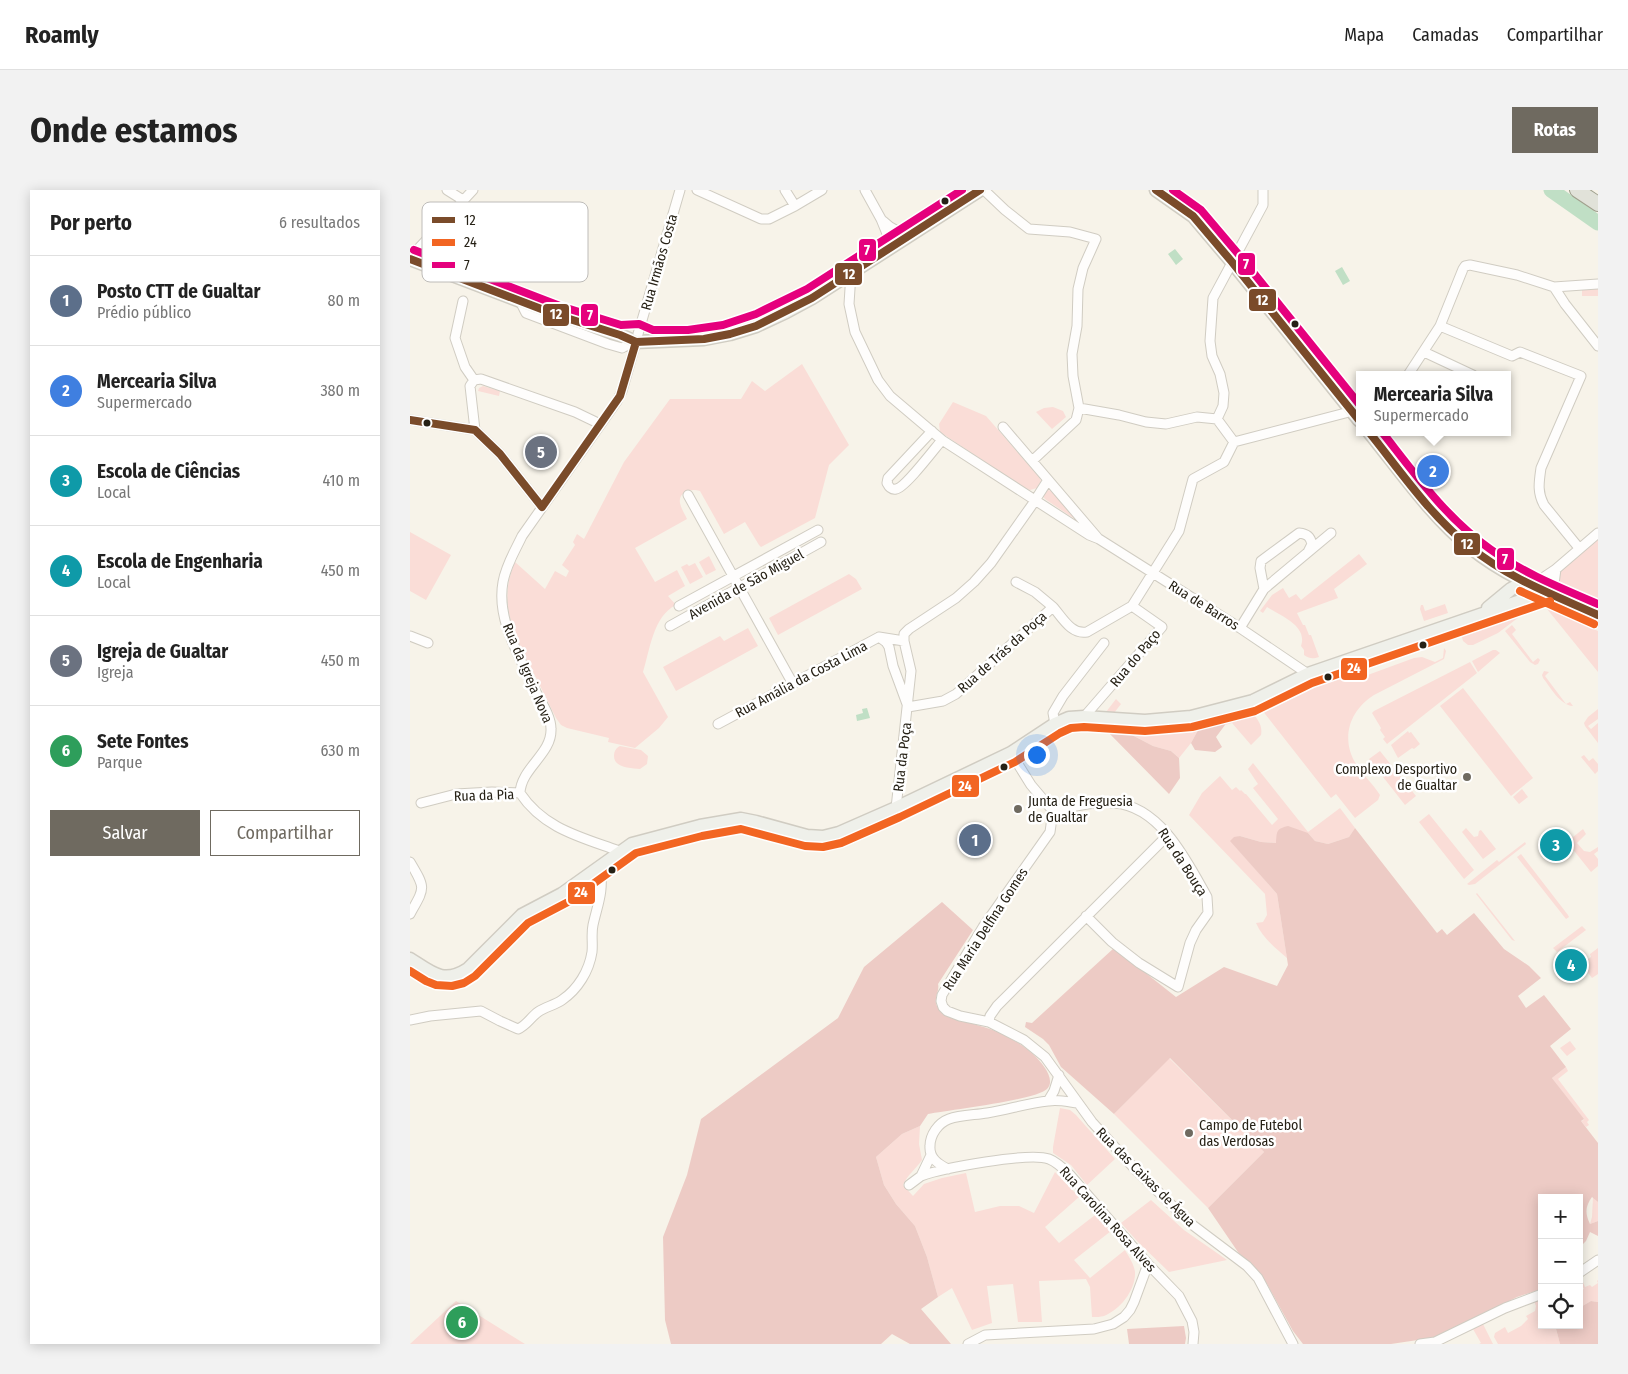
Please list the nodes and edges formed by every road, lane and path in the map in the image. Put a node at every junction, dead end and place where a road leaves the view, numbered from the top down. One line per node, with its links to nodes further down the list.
1 (447, 190): 12 (street)
2 (473, 190): 12 (street)
3 (680, 190): 30 (street, Rua Irmãos Costa)
4 (697, 190): 14 (street)
5 (785, 190): 14 (street)
6 (822, 190): 14 (street)
7 (865, 190): 15 (street)
8 (982, 190): 16 (street); 36 (street)
9 (1156, 190): 20 (street)
10 (1263, 190): 20 (street)
11 (1577, 190): 13 (main road)
12 (463, 200)
13 (1598, 204)
14 (795, 206)
15 (881, 218): 16 (street); 17 (street)
16 (913, 233): 17 (street)
17 (895, 244): 21 (street)
18 (422, 245): 19 (street)
19 (411, 260)
20 (1232, 262): 37 (street); 38 (street)
21 (851, 273): 22 (street); 28 (street)
22 (839, 281): 28 (street); 30 (street)
23 (469, 282): 27 (street)
24 (1598, 284): 25 (street)
25 (1554, 288): 29 (street); 31 (street)
26 (463, 301): 35 (street)
27 (520, 301): 30 (street); 30 (street)
28 (849, 304): 43 (street)
29 (1440, 326): 32 (street); 57 (street)
30 (637, 339): 40 (street, Rua da Igreja Nova)
31 (1598, 346)
32 (1424, 352): 33 (street); 34 (street)
33 (1411, 371)
34 (1464, 371)
35 (474, 380): 40 (street); 42 (street)
36 (1079, 408): 38 (street); 47 (street)
37 (1356, 415): 46 (street)
38 (1217, 419): 46 (street)
39 (410, 420): 42 (street)
40 (600, 424): 51 (street, Rua da Igreja Nova)
41 (1003, 427): 47 (street)
42 (475, 430): 51 (street)
43 (932, 431): 45 (street); 45 (street)
44 (1373, 436): 60 (street)
45 (944, 441): 50 (street)
46 (1234, 442): 61 (street)
47 (1032, 461): 48 (street)
48 (1048, 480): 50 (street); 55 (street)
49 (688, 495): 62 (street)
50 (1035, 501): 55 (street); 78 (street)
51 (542, 507): 88 (street, Rua da Igreja Nova)
52 (818, 530): 62 (street, Avenida de São Miguel)
53 (1598, 533): 57 (street)
54 (1331, 534): 58 (street)
55 (1099, 539): 61 (street, Rua de Barros)
56 (821, 542): 65 (street, Avenida de São Miguel)
57 (1579, 548): 59 (street)
58 (1308, 552): 66 (street); 66 (street)
59 (1556, 569): 64 (street); 68 (street)
60 (1503, 570): 64 (street); 69 (street)
61 (1152, 573): 71 (street); 75 (street, Rua de Barros)
62 (734, 576): 65 (street); 70 (street, Avenida de São Miguel)
63 (1016, 582): 72 (street, Rua de Trás da Poça)
64 (1528, 583): 67 (street); 69 (street)
65 (740, 588): 74 (street, Avenida de São Miguel); 82 (street)
66 (1264, 588): 75 (street)
67 (1547, 592): 68 (street); 69 (street)
68 (1560, 598): 73 (street)
69 (1505, 601): 81 (street)
70 (679, 606)
71 (1132, 606): 72 (street); 84 (street, Rua do Paço)
72 (1053, 607): 83 (street, Rua de Trás da Poça)
73 (1598, 615)
74 (670, 626)
75 (1240, 628): 81 (street, Rua de Barros)
76 (410, 636): 79 (street)
77 (879, 638): 78 (street, Rua Amália da Costa Lima); 82 (street, Rua Amália da Costa Lima); 83 (street, Rua da Poça)
78 (904, 641): 83 (street, Rua da Poça)
79 (428, 643)
80 (1104, 643): 86 (street)
81 (1308, 674): 84 (street)
82 (793, 684): 85 (street, Rua Amália da Costa Lima)
83 (908, 706): 90 (street, Rua da Poça)
84 (1084, 717): 86 (street)
85 (718, 724)
86 (1055, 724): 87 (street)
87 (1011, 753): 90 (street); 91 (street)
88 (520, 793): 89 (street, Rua da Pia); 93 (street, Rua da Pia)
89 (421, 803)
90 (896, 808): 93 (street)
91 (1053, 811): 92 (street, Rua da Bouça); 100 (street, Rua Maria Delfina Gomes)
92 (1168, 835): 97 (street); 97 (street, Rua da Bouça)
93 (619, 852): 95 (street)
94 (410, 862): 96 (street)
95 (600, 868): 98 (street); 99 (street)
96 (410, 914)
97 (1086, 916): 100 (street)
98 (410, 959)
99 (410, 1020)
100 (989, 1022): 101 (street, Rua Maria Delfina Gomes)
101 (1059, 1075): 102 (street); 103 (street, Rua das Caixas de Água)
102 (1048, 1101): 103 (street); 104 (street)
103 (1078, 1104): 114 (street, Rua das Caixas de Água)
104 (931, 1154): 105 (street); 106 (street)
105 (948, 1168): 106 (street, Rua Carolina Rosa Alves); 109 (street, Rua Carolina Rosa Alves)
106 (921, 1176): 107 (street)
107 (909, 1185)
108 (1598, 1260): 110 (street)
109 (1148, 1264): 112 (street); 113 (street, Rua Carolina Rosa Alves)
110 (1583, 1270)
111 (1538, 1296): 115 (street)
112 (968, 1344)
113 (1194, 1344)
114 (1293, 1344)
115 (1420, 1344)

